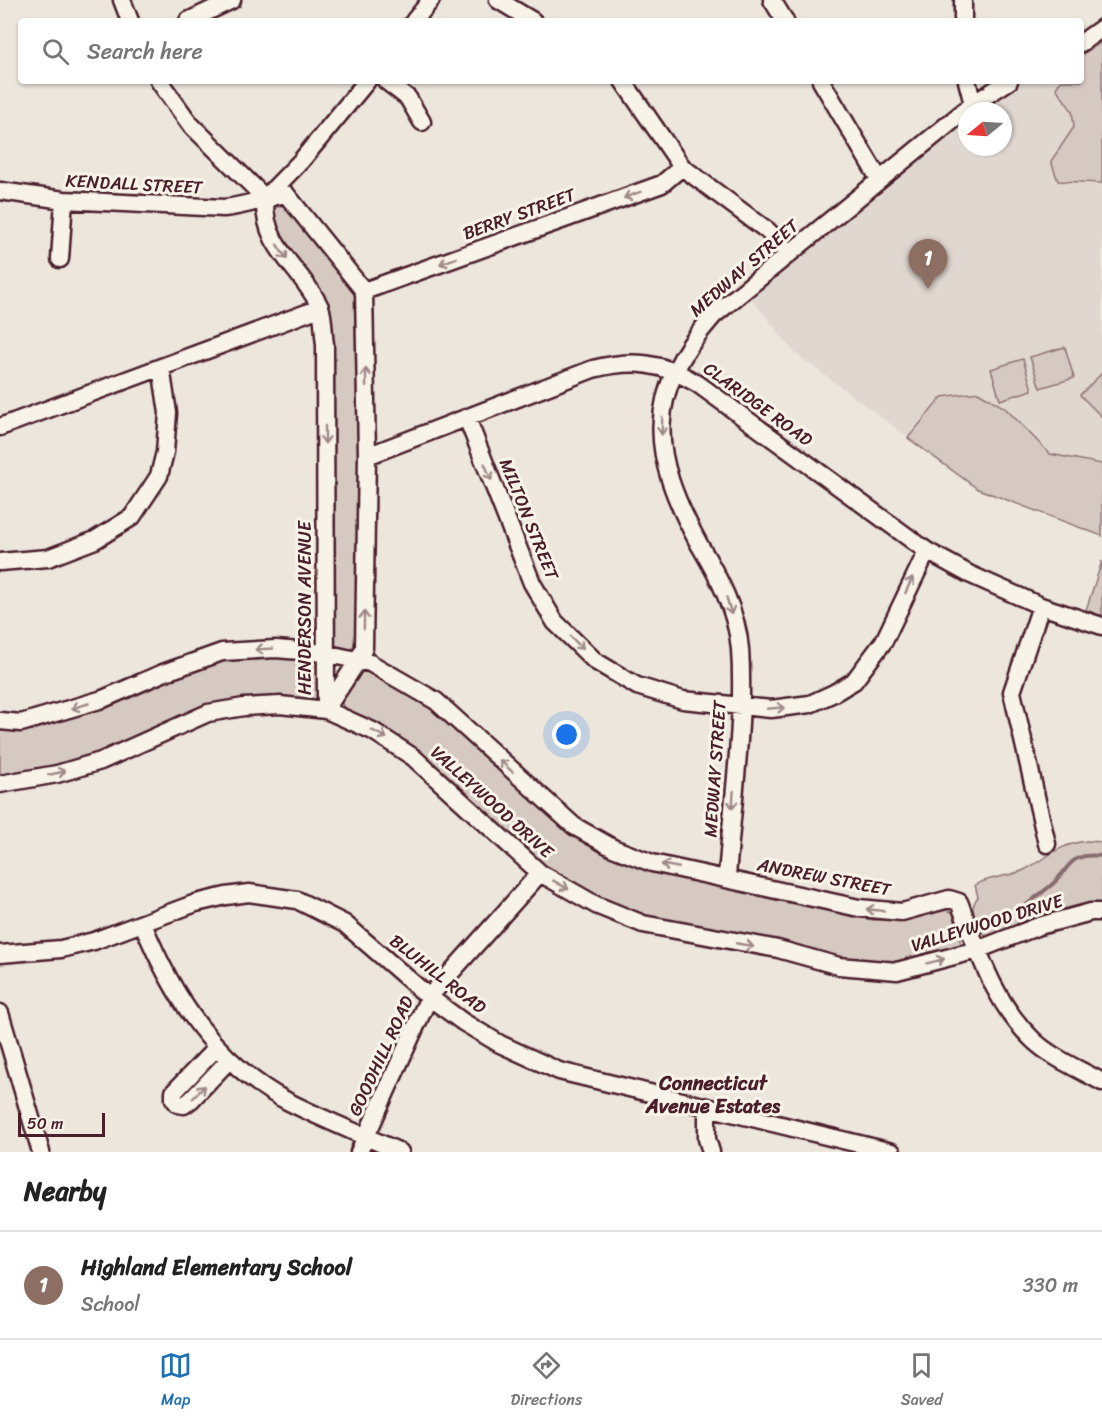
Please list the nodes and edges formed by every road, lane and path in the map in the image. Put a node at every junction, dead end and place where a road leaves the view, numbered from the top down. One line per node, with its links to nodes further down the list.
1 (122, 0): 7 (street)
2 (232, 0): 8 (street)
3 (431, 0): 9 (street)
4 (498, 0): 10 (street)
5 (772, 0): 11 (street)
6 (963, 0): 12 (street)
7 (129, 18)
8 (194, 18)
9 (416, 18)
10 (527, 18)
11 (783, 18)
12 (963, 18)
13 (1102, 28): 14 (street)
14 (1084, 41)
15 (161, 84): 29 (street)
16 (365, 84): 29 (street)
17 (390, 84): 25 (street)
18 (625, 84): 26 (street)
19 (823, 84): 27 (street)
20 (968, 84): 22 (street)
21 (1004, 84): 23 (street, MEDWAY STREET)
22 (972, 102)
23 (976, 102)
24 (958, 116): 27 (street, MEDWAY STREET)
25 (422, 122)
26 (682, 167): 31 (street); 33 (street, BERRY STREET, one-way to 33)
27 (879, 179): 31 (street, MEDWAY STREET)
28 (0, 191): 30 (street, KENDALL STREET)
29 (265, 198): 30 (street, KENDALL STREET); 33 (street); 34 (street, HENDERSON AVENUE, one-way to 34)
30 (64, 200): 32 (street)
31 (789, 254): 36 (street, MEDWAY STREET)
32 (60, 259)
33 (364, 291): 39 (street, HENDERSON AVENUE, one-way to 33)
34 (320, 308): 35 (street); 44 (street, HENDERSON AVENUE, one-way to 44)
35 (162, 367): 38 (street); 41 (street)
36 (674, 369): 37 (street, CLARIDGE ROAD); 40 (street, CLARIDGE ROAD); 46 (street, MEDWAY STREET, one-way to 46)
37 (467, 418): 39 (street, CLARIDGE ROAD); 46 (street, MILTON STREET, one-way to 46)
38 (0, 427)
39 (367, 456): 45 (street, HENDERSON AVENUE, one-way to 39)
40 (927, 551): 42 (street, CLARIDGE ROAD); 46 (street, MILTON STREET, one-way to 40)
41 (0, 562)
42 (1041, 606): 43 (street, CLARIDGE ROAD); 50 (street)
43 (1102, 626)
44 (324, 653): 45 (street, VALLEYWOOD DRIVE); 47 (street, HENDERSON AVENUE); 48 (street, VALLEYWOOD DRIVE, one-way to 48)
45 (359, 660): 47 (street, HENDERSON AVENUE); 52 (street, VALLEYWOOD DRIVE, one-way to 45)
46 (740, 707): 52 (street, MEDWAY STREET, one-way to 52)
47 (326, 710): 49 (street, VALLEYWOOD DRIVE, one-way to 47); 51 (street, VALLEYWOOD DRIVE, one-way to 51)
48 (0, 721)
49 (0, 784)
50 (1047, 844)
51 (540, 873): 55 (street, VALLEYWOOD DRIVE, one-way to 55); 57 (street, GOODHILL ROAD)
52 (727, 877): 55 (street, ANDREW STREET, one-way to 52)
53 (1102, 912): 55 (street, VALLEYWOOD DRIVE)
54 (143, 924): 56 (street, BLUHILL ROAD); 57 (street, BLUHILL ROAD); 59 (street)
55 (974, 942): 61 (street, ANDREW STREET)
56 (0, 954)
57 (429, 997): 62 (street, BLUHILL ROAD); 63 (street, GOODHILL ROAD)
58 (0, 1013): 64 (street)
59 (216, 1048): 60 (street); 60 (street, one-way to 60)
60 (229, 1060): 63 (street)
61 (1102, 1082)
62 (707, 1108): 66 (street); 67 (street, BLUHILL ROAD)
63 (362, 1144): 65 (street)
64 (41, 1152)
65 (400, 1152)
66 (711, 1152)
67 (892, 1152)

